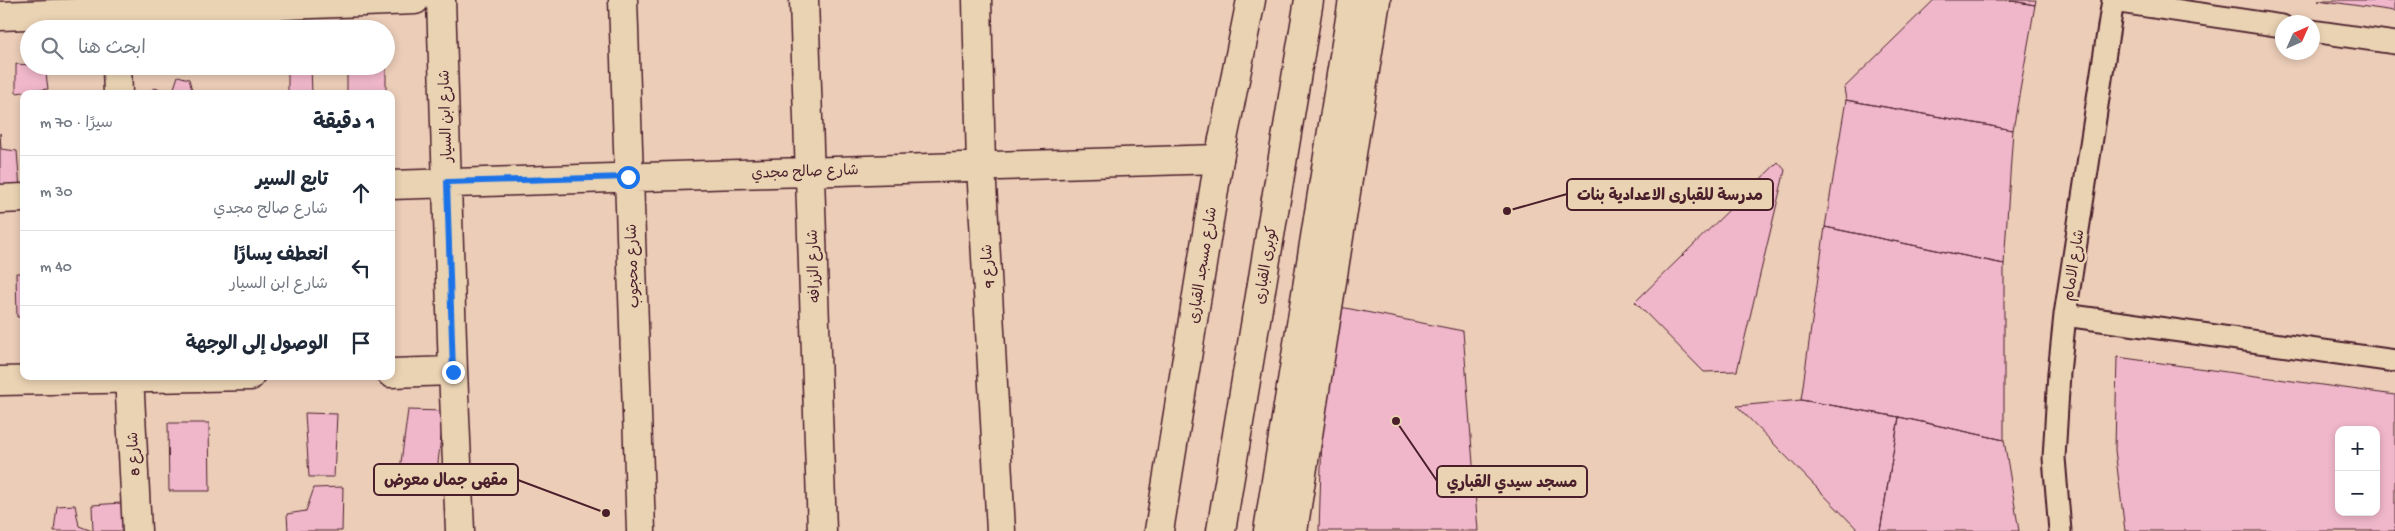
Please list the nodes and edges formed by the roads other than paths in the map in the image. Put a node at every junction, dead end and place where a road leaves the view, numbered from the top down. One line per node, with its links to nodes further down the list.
1 (415, 0): 11 (street)
2 (442, 0): 22 (street, شارع ابن السيار)
3 (623, 0): 21 (street, شارع محجوب)
4 (804, 0): 20 (street, شارع الزرافه)
5 (977, 0): 19 (street, شارع 9)
6 (1251, 0): 18 (street, شارع مسجد القبارى)
7 (1352, 0): 40 (street)
8 (1376, 0): 41 (street)
9 (2113, 1): 13 (lane); 26 (lane, شارع الامام)
10 (1304, 8): 39 (street, كوبرى القبارى)
11 (115, 13): 12 (street)
12 (0, 16)
13 (2275, 25)
14 (2320, 32): 15 (lane)
15 (2395, 43)
16 (117, 75): 17 (street)
17 (118, 90)
18 (1218, 159): 19 (street, شارع صالح مجدي); 38 (street, شارع مسجد القبارى)
19 (981, 166): 20 (street, شارع صالح مجدي); 37 (street, شارع 9)
20 (809, 171): 21 (street, شارع صالح مجدي); 36 (street, شارع الزرافه)
21 (628, 177): 22 (street, شارع صالح مجدي); 35 (street, شارع محجوب)
22 (447, 182): 23 (street, شارع صالح مجدي); 28 (street, شارع ابن السيار)
23 (395, 185)
24 (20, 198): 25 (street)
25 (0, 199)
26 (2065, 314): 27 (lane); 42 (lane, شارع الامام)
27 (2395, 361)
28 (453, 372): 29 (street); 34 (street, شارع ابن السيار)
29 (395, 373)
30 (43, 380): 32 (street)
31 (129, 380): 33 (street, شارع 8)
32 (0, 381)
33 (137, 531)
34 (460, 531)
35 (641, 531)
36 (822, 531)
37 (1001, 531)
38 (1158, 531)
39 (1221, 531)
40 (1268, 531)
41 (1293, 531)
42 (2060, 531)

